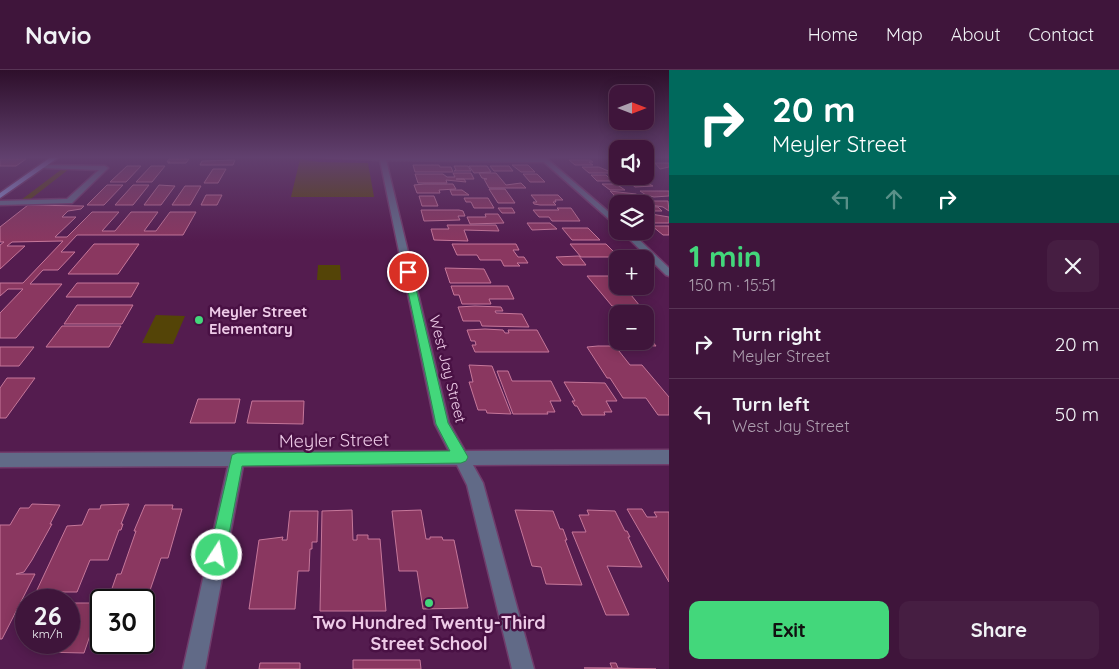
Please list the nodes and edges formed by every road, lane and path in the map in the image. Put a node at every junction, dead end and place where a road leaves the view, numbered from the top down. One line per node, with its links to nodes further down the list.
1 (16, 185): 5 (main road)
2 (87, 185): 6 (street)
3 (388, 185): 11 (street, West Jay Street)
4 (577, 185): 7 (street)
5 (0, 196)
6 (0, 203)
7 (609, 215)
8 (634, 240): 9 (street)
9 (669, 273)
10 (669, 456): 11 (street, Meyler Street)
11 (461, 457): 13 (street, Meyler Street); 15 (street, West Jay Street)
12 (0, 460): 13 (street, Meyler Street)
13 (237, 460): 14 (street)
14 (194, 669)
15 (523, 669)

